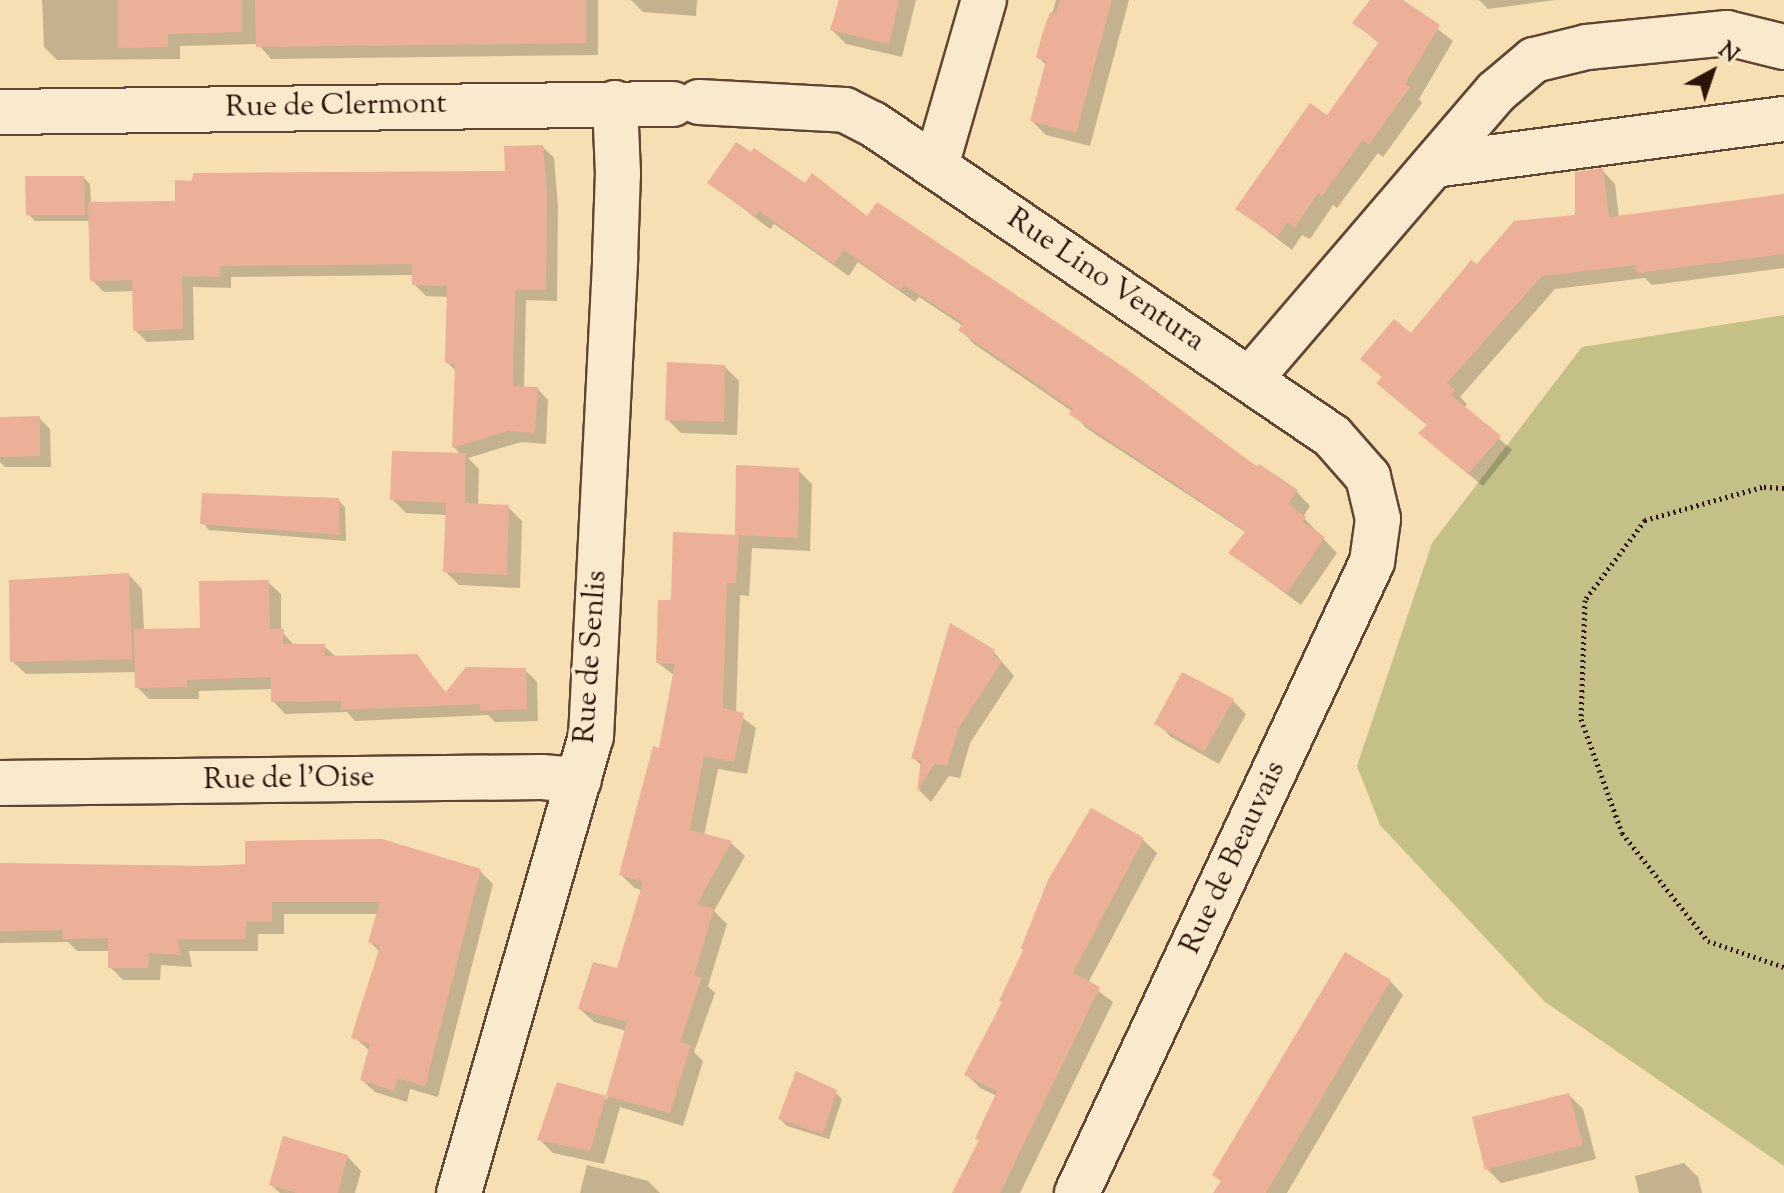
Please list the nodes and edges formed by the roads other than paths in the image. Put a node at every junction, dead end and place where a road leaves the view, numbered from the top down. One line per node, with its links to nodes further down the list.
1 (984, 0): 8 (street)
2 (1784, 47): 7 (street)
3 (615, 103): 4 (street, Rue de Clermont); 5 (street, Rue de Clermont); 11 (street, Rue de Senlis)
4 (686, 103): 8 (street, Rue Lino Ventura)
5 (0, 112)
6 (1784, 119): 7 (street)
7 (1434, 165): 9 (street)
8 (936, 166): 9 (street, Rue Lino Ventura)
9 (1250, 379): 10 (street, Rue Lino Ventura)
10 (1378, 519): 14 (street, Rue de Beauvais)
11 (579, 780): 12 (street, Rue de l'Oise); 13 (street, Rue de Senlis)
12 (0, 783)
13 (459, 1193)
14 (1077, 1193)

